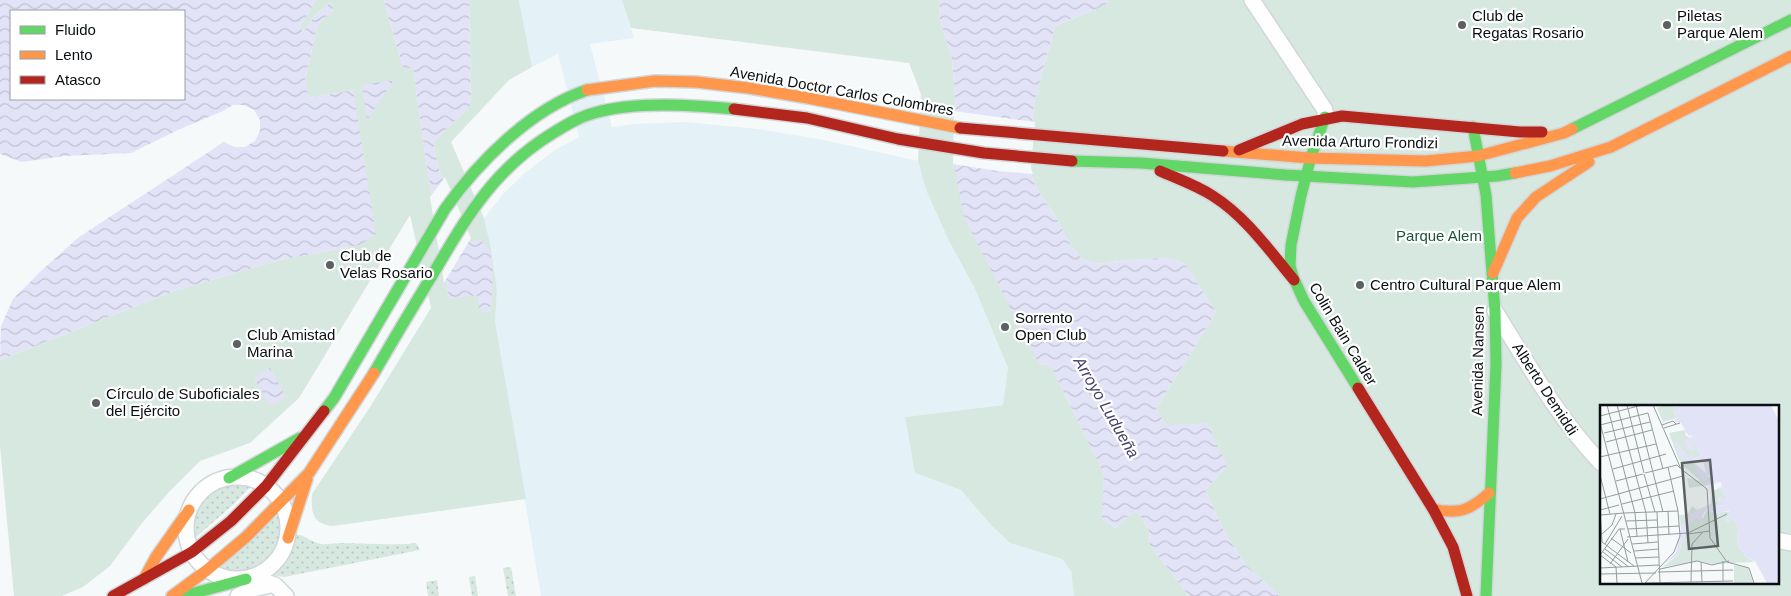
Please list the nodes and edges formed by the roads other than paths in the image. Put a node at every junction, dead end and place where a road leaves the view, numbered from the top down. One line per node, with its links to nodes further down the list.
1 (1252, 0): 4 (street)
2 (1791, 20): 6 (main road, Avenida Arturo Frondizi)
3 (1791, 56): 8 (main road)
4 (1325, 117): 5 (main road); 9 (main road); 11 (main road, Colin Bain Calder)
5 (1473, 127): 6 (main road); 10 (main road, Avenida Nansen)
6 (1564, 133): 10 (main road, Avenida Arturo Frondizi)
7 (1080, 140): 9 (main road, Avenida Arturo Frondizi); 18 (main road, Avenida Doctor Carlos Colombres)
8 (1611, 147): 14 (main road); 15 (main road)
9 (1235, 152): 11 (main road, Avenida Arturo Frondizi)
10 (1478, 156): 11 (main road, Avenida Arturo Frondizi); 14 (main road, Avenida Nansen)
11 (1310, 158): 13 (main road, Colin Bain Calder)
12 (1141, 164): 13 (main road); 16 (main road); 20 (main road)
13 (1305, 176): 14 (main road); 16 (main road, Colin Bain Calder)
14 (1482, 178): 15 (main road, Avenida Nansen)
15 (1492, 276): 17 (main road, Avenida Nansen)
16 (1294, 280): 25 (main road, Colin Bain Calder)
17 (1495, 310): 19 (street, Alberto Demiddi); 23 (main road, Avenida Nansen)
18 (308, 433): 21 (main road); 22 (main road, Avenida Doctor Carlos Colombres)
19 (1600, 462)
20 (309, 472): 24 (main road); 27 (main road)
21 (229, 478): 22 (street); 26 (street)
22 (266, 486): 24 (street); 30 (main road, Avenida Doctor Carlos Colombres)
23 (1489, 493): 25 (main road); 39 (main road, Avenida Nansen)
24 (282, 502): 27 (street); 31 (main road)
25 (1433, 509): 38 (main road)
26 (189, 510): 30 (street); 32 (main road)
27 (288, 538): 33 (street)
28 (1778, 540): 29 (street)
29 (1791, 543)
30 (192, 552): 31 (street); 32 (main road, Avenida Doctor Carlos Colombres)
31 (207, 570): 33 (street); 35 (main road)
32 (144, 579): 34 (main road, Avenida Doctor Carlos Colombres)
33 (252, 582): 36 (main road); 37 (street)
34 (113, 596)
35 (172, 596)
36 (184, 596)
37 (286, 596)
38 (1467, 596)
39 (1486, 596)

